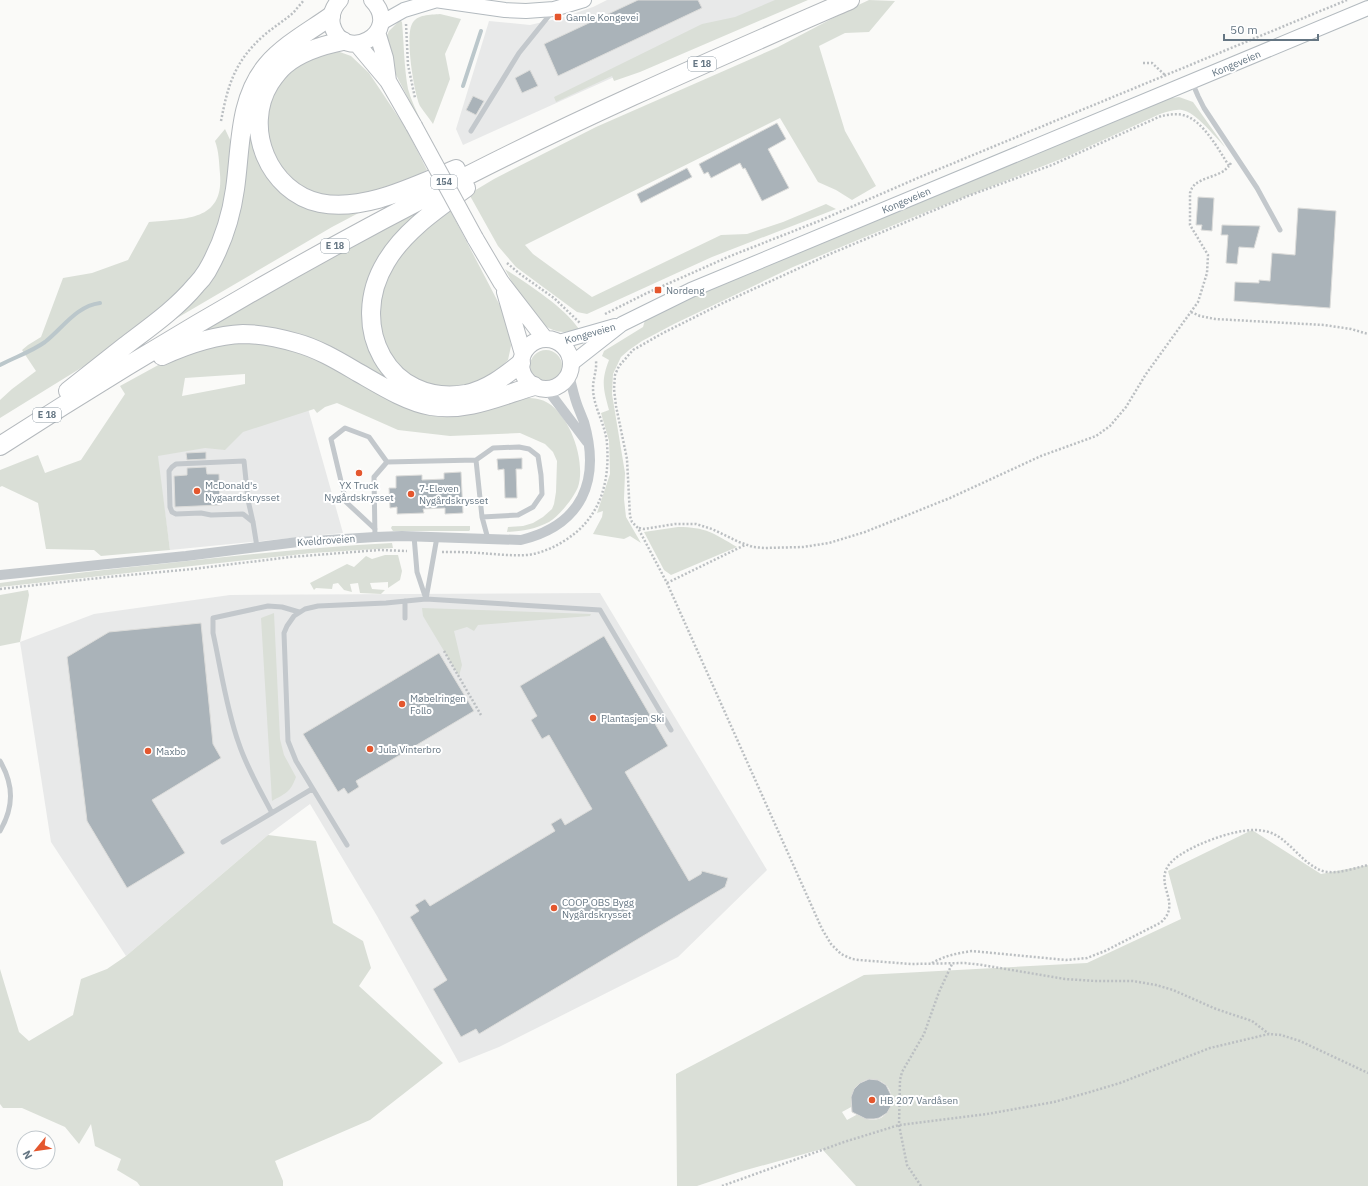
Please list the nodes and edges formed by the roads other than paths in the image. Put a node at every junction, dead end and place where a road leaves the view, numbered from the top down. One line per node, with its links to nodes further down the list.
1 (374, 0): 9 (main road, 154)
2 (584, 0): 8 (main road)
3 (822, 0): 15 (highway, E 18)
4 (850, 0): 13 (highway, E 18)
5 (432, 1): 8 (main road); 9 (main road)
6 (336, 5): 10 (main road, 154); 24 (highway, E 18)
7 (1368, 8): 12 (main road, Kongeveien)
8 (554, 9): 14 (lane)
9 (379, 28): 10 (main road); 11 (main road, 154)
10 (350, 42): 11 (main road, 154); 15 (highway, E 18)
11 (388, 81): 17 (main road, 154, bridge)
12 (1192, 81): 16 (lane); 18 (main road, Kongeveien)
13 (582, 121): 20 (highway, E 18); 22 (highway, E 18)
14 (472, 131)
15 (478, 160): 24 (highway, E 18)
16 (1280, 230)
17 (501, 282): 19 (main road, 154); 20 (main road, 154)
18 (622, 324): 19 (main road, Kongeveien); 21 (main road, Kongeveien)
19 (552, 341): 20 (main road); 21 (main road, 154)
20 (522, 358): 23 (main road, 154)
21 (570, 369): 23 (main road); 26 (street, Kveldroveien)
22 (95, 385): 23 (highway, E 18); 27 (highway, E 18)
23 (540, 387): 26 (street, Kveldroveien)
24 (60, 397): 25 (highway, E 18)
25 (0, 435)
26 (587, 442): 35 (street, Kveldroveien)
27 (0, 446)
28 (476, 460): 29 (lane); 30 (lane); 30 (lane)
29 (387, 462): 32 (lane); 32 (lane)
30 (482, 517): 35 (lane)
31 (254, 522): 31 (lane); 36 (lane)
32 (375, 533): 33 (street, Kveldroveien); 36 (street, Kveldroveien)
33 (414, 536): 34 (street, Kveldroveien); 38 (lane)
34 (437, 537): 35 (street, Kveldroveien); 38 (lane)
35 (488, 539)
36 (257, 547): 37 (street, Kveldroveien)
37 (0, 575)
38 (426, 599): 39 (lane); 42 (lane)
39 (405, 601): 40 (lane); 41 (lane)
40 (299, 612): 44 (lane); 45 (lane)
41 (406, 618)
42 (671, 730)
43 (0, 761): 46 (lane)
44 (312, 789): 45 (lane); 48 (lane)
45 (272, 813): 47 (lane)
46 (0, 831)
47 (224, 842)
48 (346, 846)

